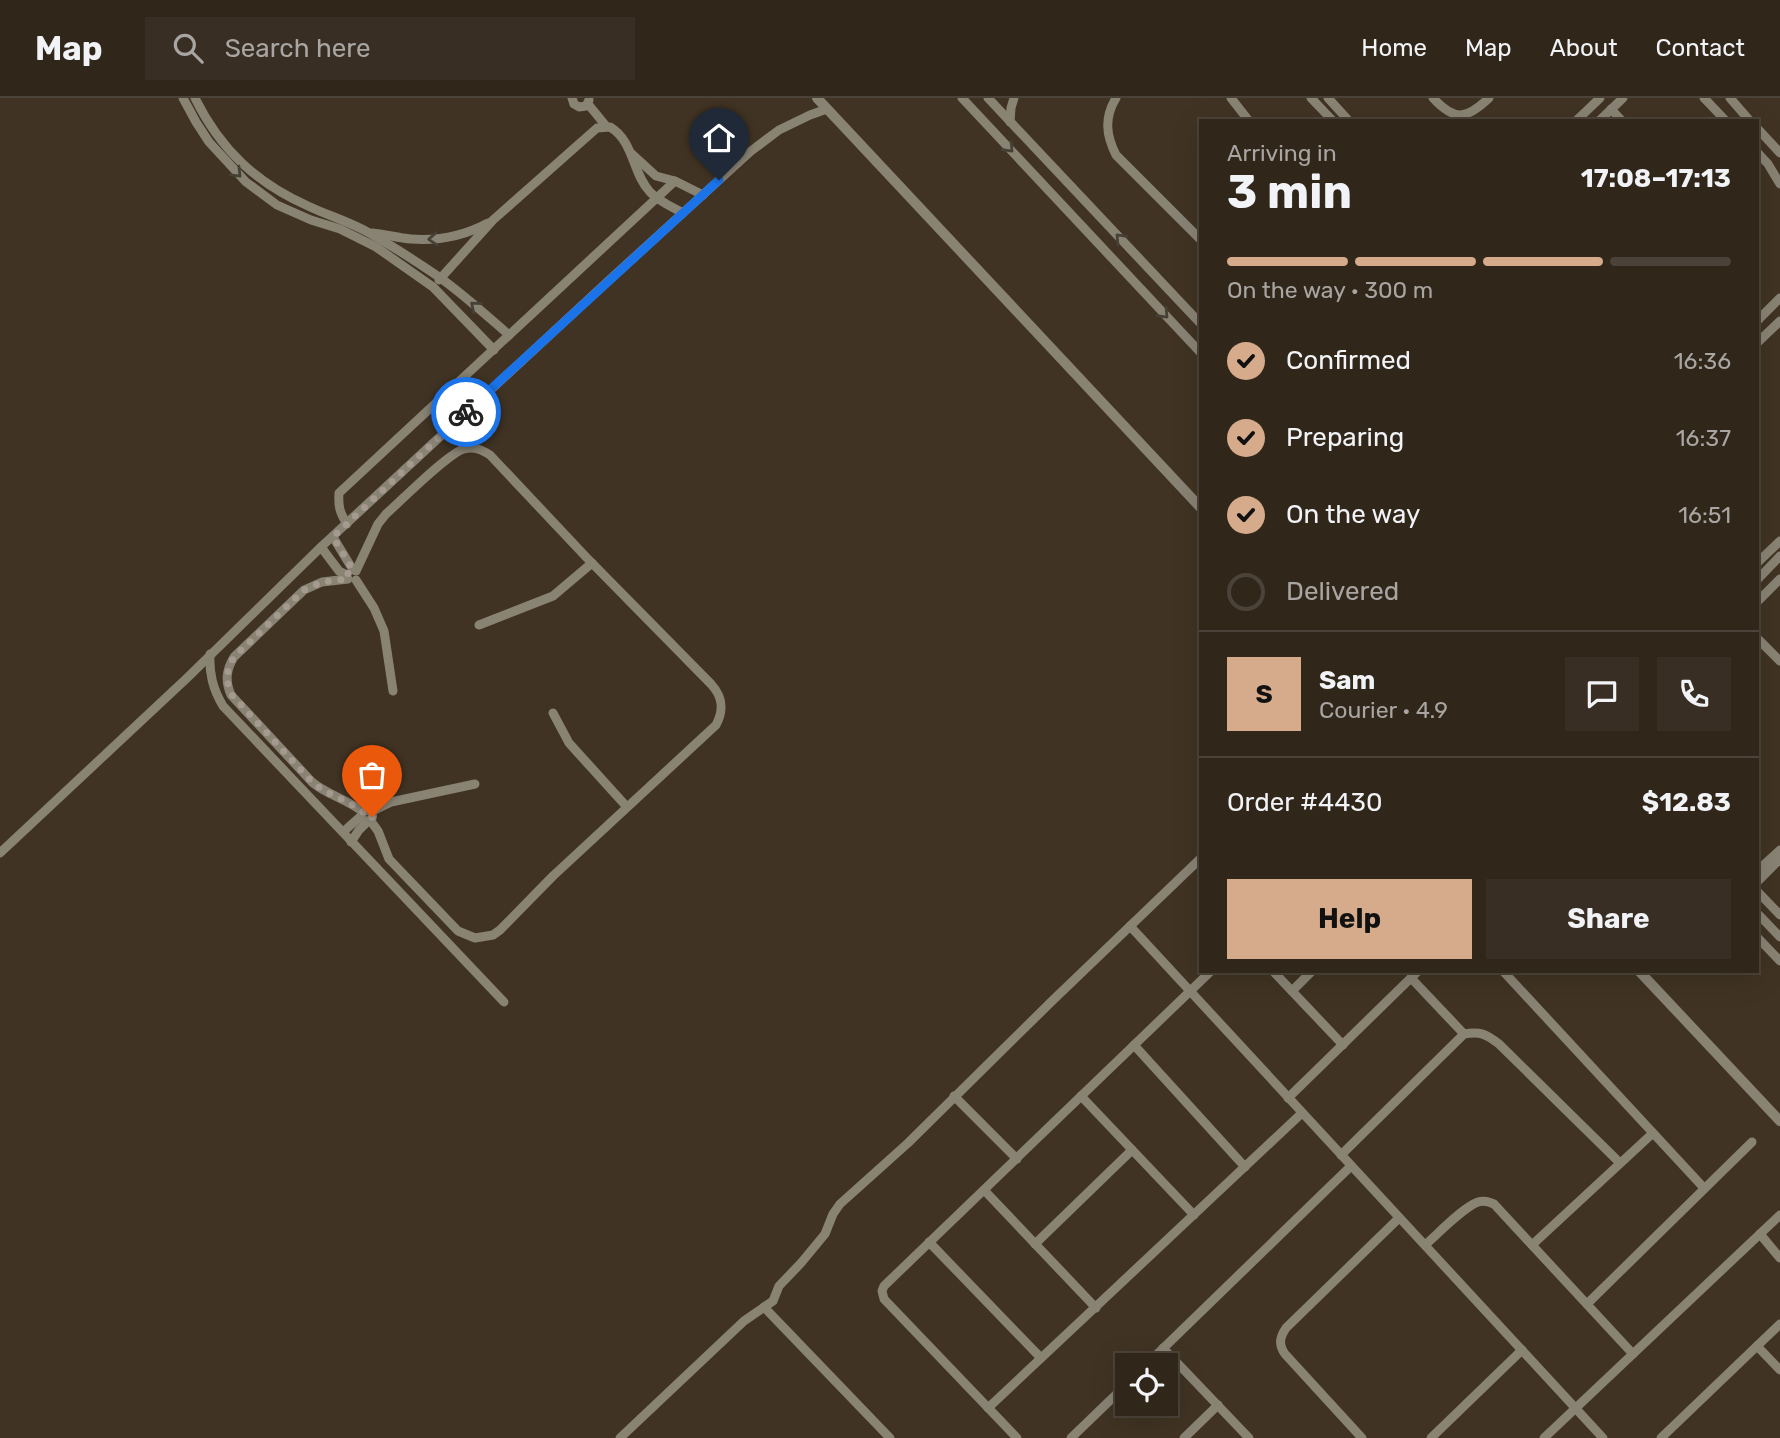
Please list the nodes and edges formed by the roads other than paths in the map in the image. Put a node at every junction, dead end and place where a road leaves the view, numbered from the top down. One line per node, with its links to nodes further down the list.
1 (183, 98): 44 (street, one-way to 44)
2 (195, 98): 41 (street)
3 (572, 98): 18 (street)
4 (817, 98): 19 (street)
5 (962, 98): 52 (street, one-way to 52)
6 (988, 98): 29 (street)
7 (1014, 98): 29 (street)
8 (1116, 98): 42 (street)
9 (1231, 98): 21 (street)
10 (1311, 98): 22 (street)
11 (1328, 98): 23 (street)
12 (1433, 98): 13 (street)
13 (1489, 98)
14 (1623, 98): 20 (street)
15 (1704, 98): 27 (street)
16 (1730, 98): 28 (street)
17 (1596, 99): 24 (street)
18 (588, 101): 30 (street)
19 (827, 109): 37 (street); 53 (street)
20 (1611, 109): 25 (street); 26 (street)
21 (1247, 119)
22 (1331, 119)
23 (1347, 119)
24 (1578, 119)
25 (1601, 119)
26 (1620, 119)
27 (1724, 119)
28 (1749, 119)
29 (1010, 122): 48 (street, one-way to 29)
30 (606, 126): 33 (street); 40 (street)
31 (1759, 130): 32 (street)
32 (1780, 153)
33 (632, 154): 35 (street); 38 (street)
34 (1759, 154): 36 (street)
35 (676, 181): 37 (street); 38 (street)
36 (1780, 184)
37 (703, 195): 39 (street)
38 (658, 198): 39 (street); 49 (street)
39 (683, 213): 54 (street)
40 (493, 220): 41 (street, one-way to 41); 43 (street)
41 (370, 233): 43 (street)
42 (1199, 238)
43 (441, 278): 44 (street); 49 (street, one-way to 43)
44 (433, 287): 51 (street)
45 (1780, 298): 46 (street)
46 (1759, 319)
47 (1780, 321): 50 (street)
48 (1199, 322)
49 (509, 335): 51 (street)
50 (1759, 341)
51 (494, 350): 54 (street)
52 (1199, 351)
53 (1199, 506)
54 (347, 524): 55 (street)
55 (333, 537): 57 (street); 62 (street)
56 (1780, 541): 60 (street)
57 (321, 547): 62 (street); 67 (street)
58 (1780, 556): 61 (street)
59 (592, 563): 62 (street); 65 (street); 72 (street)
60 (1759, 570)
61 (1759, 570)
62 (352, 575): 69 (street); 73 (street)
63 (1780, 579): 64 (street)
64 (1759, 600)
65 (480, 625)
66 (1759, 640): 68 (street)
67 (210, 654): 74 (street); 77 (street)
68 (1780, 662)
69 (394, 691)
70 (553, 713): 72 (street)
71 (475, 784): 73 (street)
72 (627, 807): 73 (street)
73 (367, 816): 74 (street); 75 (street)
74 (343, 832): 75 (street)
75 (351, 842): 97 (street)
76 (1780, 849): 80 (street)
77 (0, 853)
78 (1780, 859): 81 (street)
79 (1199, 860): 85 (street)
80 (1759, 869)
81 (1759, 880)
82 (1759, 893): 84 (street)
83 (1759, 915): 86 (street)
84 (1780, 915)
85 (1130, 926): 96 (street); 101 (street)
86 (1780, 937)
87 (1759, 939): 88 (street)
88 (1780, 961)
89 (1208, 973): 96 (street)
90 (1275, 973): 95 (street)
91 (1310, 973): 95 (street)
92 (1505, 973): 106 (street)
93 (1641, 973): 105 (street)
94 (1414, 975): 98 (street); 100 (street)
95 (1292, 991): 100 (street)
96 (1189, 992): 99 (street); 103 (street)
97 (503, 1002)
98 (1464, 1034): 109 (street); 111 (street)
99 (1134, 1045): 102 (street); 113 (street)
100 (1343, 1045): 103 (street)
101 (954, 1096): 110 (street); 126 (street)
102 (1081, 1096): 108 (street); 110 (street)
103 (1288, 1098): 104 (street)
104 (1302, 1113): 109 (street); 113 (street)
105 (1780, 1121)
106 (1653, 1133): 111 (street); 114 (street)
107 (1752, 1142): 114 (street)
108 (1132, 1150): 116 (street); 121 (street)
109 (1340, 1155): 112 (street)
110 (1017, 1159): 115 (street)
111 (1620, 1163): 123 (street)
112 (1351, 1166): 118 (street); 130 (street)
113 (1245, 1167): 116 (street)
114 (1704, 1188): 125 (street)
115 (984, 1190): 120 (street); 121 (street)
116 (1194, 1215): 127 (street)
117 (1780, 1215): 119 (street)
118 (1399, 1218): 122 (street); 146 (street)
119 (1760, 1234): 124 (street); 133 (street)
120 (929, 1242): 134 (street); 138 (street)
121 (1035, 1244): 127 (street)
122 (1424, 1245): 123 (street); 131 (street)
123 (1532, 1245): 125 (street)
124 (1780, 1258)
125 (1587, 1304): 133 (street)
126 (764, 1307): 140 (street); 141 (street)
127 (1096, 1307): 134 (street)
128 (1780, 1324): 129 (street)
129 (1757, 1346): 135 (street); 150 (street)
130 (1164, 1348): 132 (street); 137 (street)
131 (1522, 1350): 139 (street); 147 (street)
132 (1159, 1353)
133 (1633, 1354): 139 (street)
134 (1041, 1358): 138 (street)
135 (1780, 1370)
136 (1115, 1396): 143 (street)
137 (1218, 1405): 144 (street); 145 (street)
138 (988, 1408): 142 (street)
139 (1575, 1408): 148 (street); 149 (street)
140 (620, 1438)
141 (890, 1438)
142 (1017, 1438)
143 (1071, 1438)
144 (1184, 1438)
145 (1249, 1438)
146 (1362, 1438)
147 (1431, 1438)
148 (1544, 1438)
149 (1603, 1438)
150 (1661, 1438)

